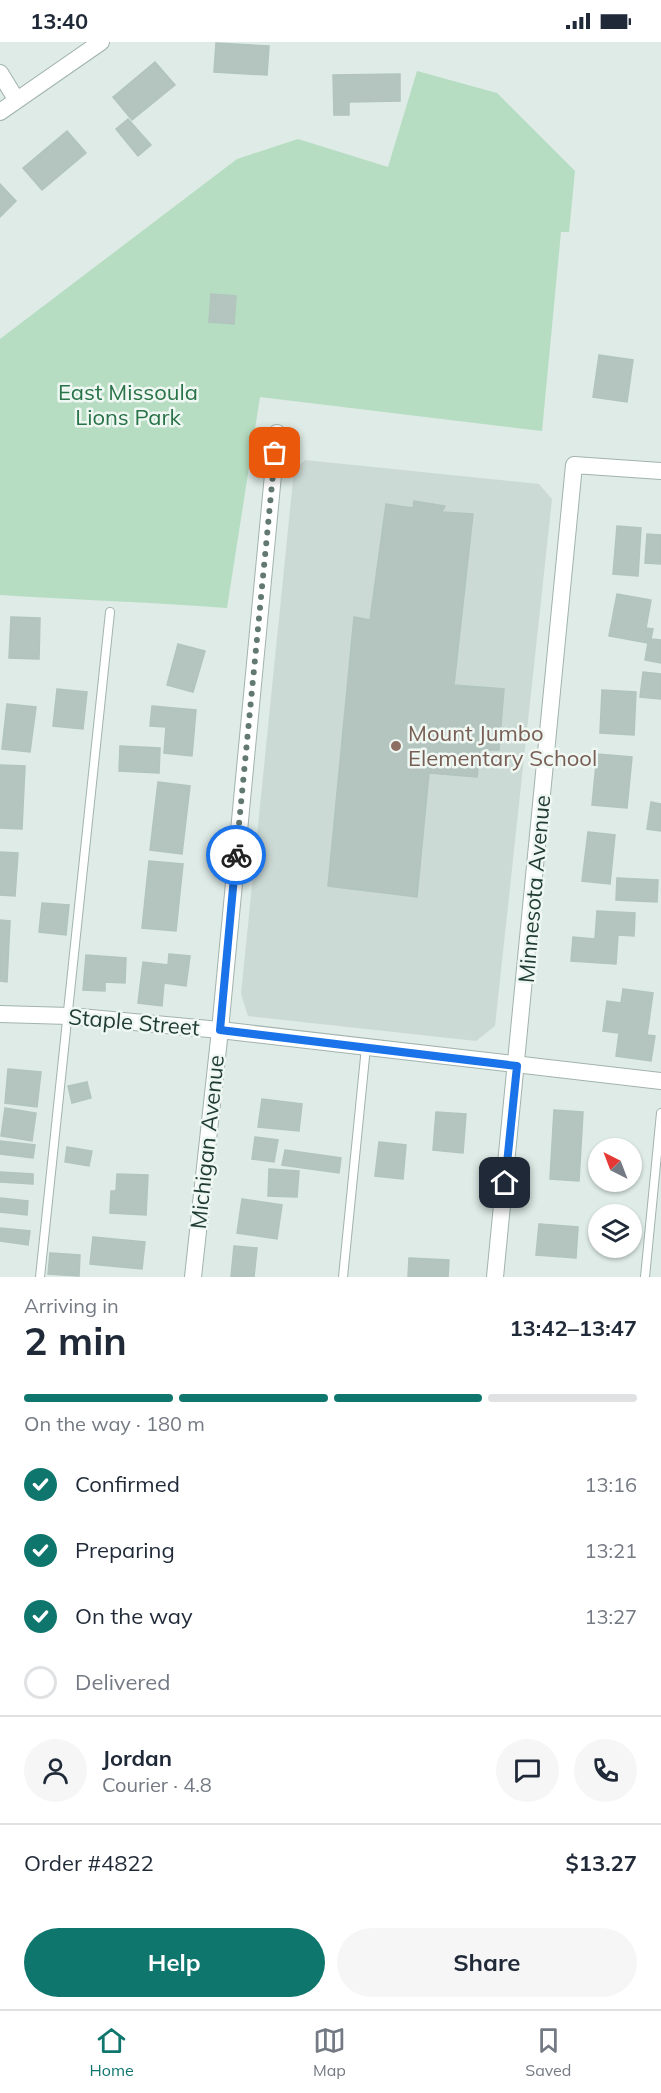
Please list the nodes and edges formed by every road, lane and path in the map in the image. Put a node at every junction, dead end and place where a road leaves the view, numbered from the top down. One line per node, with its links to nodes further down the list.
1 (101, 42): 3 (street)
2 (0, 73): 3 (street)
3 (16, 99): 4 (street)
4 (0, 112)
5 (277, 433): 10 (street, Michigan Avenue)
6 (661, 471): 12 (street, Minnesota Avenue)
7 (110, 612): 9 (lane)
8 (0, 1014): 9 (street, Staple Street)
9 (69, 1016): 10 (street, Staple Street); 15 (lane)
10 (220, 1030): 11 (street, Staple Street); 16 (street, Michigan Avenue)
11 (366, 1047): 12 (street, Staple Street); 17 (lane)
12 (517, 1066): 13 (street, Staple Street); 18 (street, Minnesota Avenue)
13 (661, 1081)
14 (661, 1113): 19 (lane)
15 (40, 1277)
16 (193, 1277)
17 (343, 1277)
18 (495, 1277)
19 (645, 1277)

